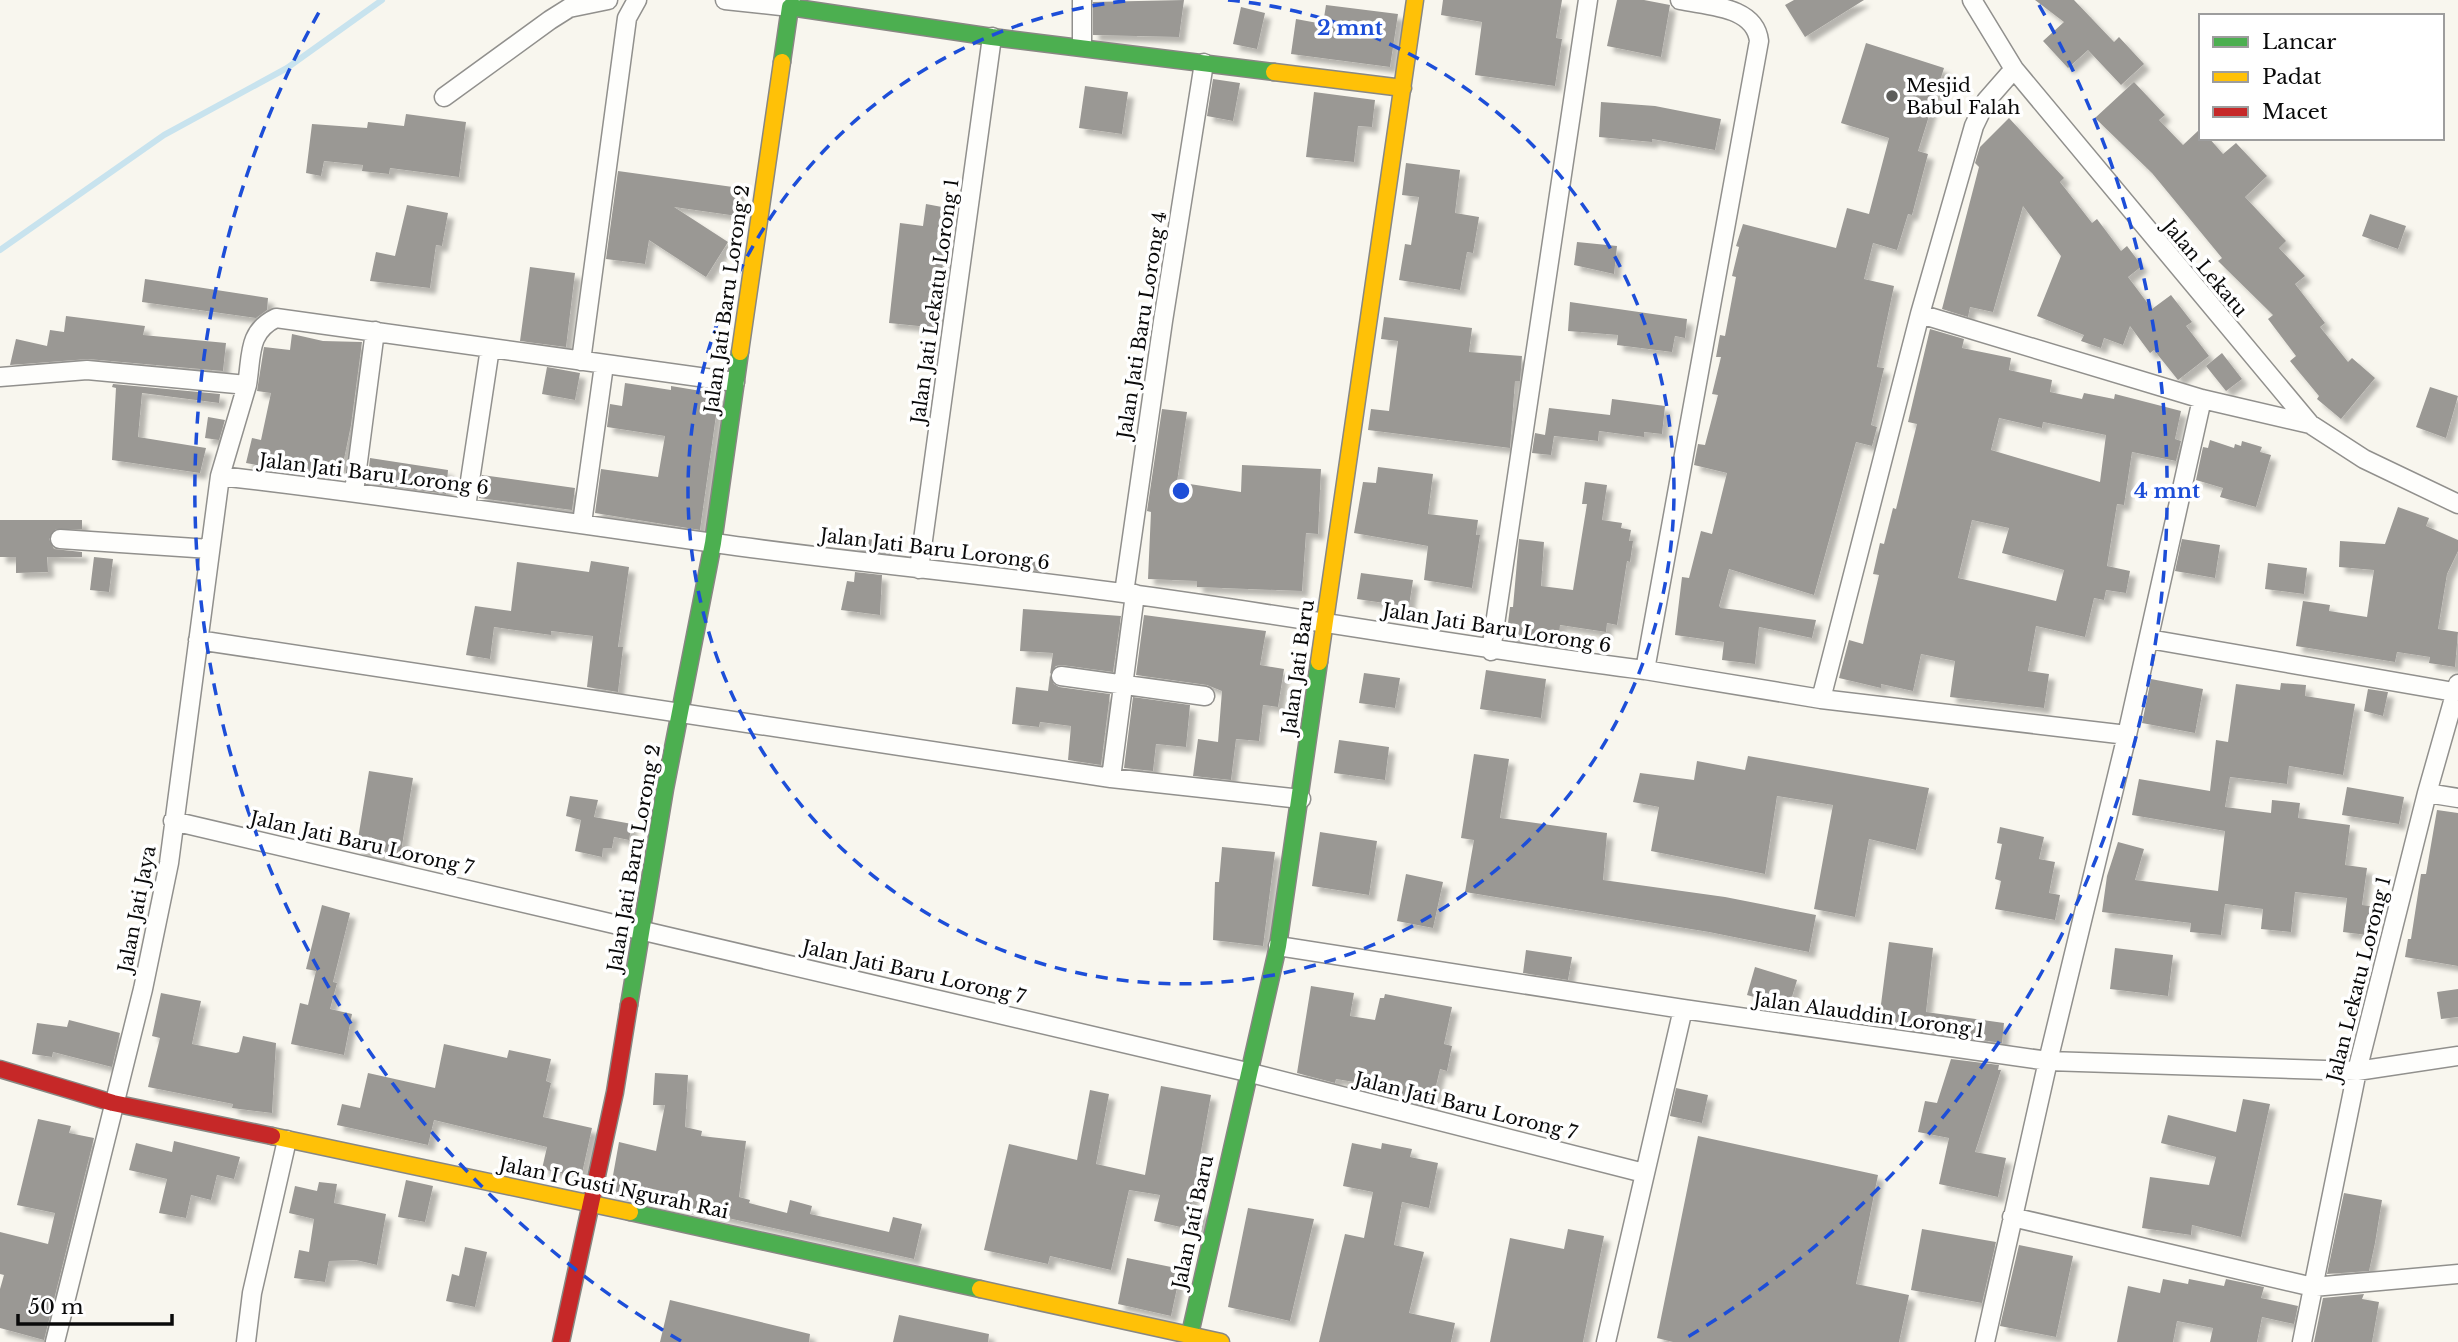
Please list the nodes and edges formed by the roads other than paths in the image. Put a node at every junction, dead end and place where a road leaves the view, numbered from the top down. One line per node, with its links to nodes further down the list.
1 (608, 0): 15 (street)
2 (637, 0): 19 (street)
3 (725, 0): 9 (street)
4 (1082, 0): 11 (street)
5 (1415, 0): 14 (street, Jalan Jati Baru)
6 (1587, 0): 39 (street)
7 (1680, 0): 40 (street)
8 (1972, 0): 13 (street, Jalan Lekatu)
9 (791, 4): 10 (street); 22 (street, Jalan Jati Baru Lorong 2)
10 (992, 37): 11 (street); 34 (street, Jalan Jati Lekatu Lorong 1)
11 (1082, 46): 12 (street)
12 (1204, 63): 14 (street); 35 (street, Jalan Jati Baru Lorong 4)
13 (2014, 69): 16 (street); 25 (street, Jalan Lekatu)
14 (1403, 88): 36 (street, Jalan Jati Baru)
15 (444, 97)
16 (1920, 314): 24 (street); 45 (street)
17 (375, 331): 18 (street, Jalan Jati Jaya); 23 (street, Jalan Jati Jaya); 27 (street)
18 (490, 348): 19 (street, Jalan Jati Jaya); 29 (street)
19 (581, 361): 20 (street, Jalan Jati Jaya)
20 (604, 365): 22 (street, Jalan Jati Jaya); 30 (street)
21 (0, 377): 23 (street)
22 (736, 383): 32 (street, Jalan Jati Baru Lorong 2)
23 (247, 385): 26 (street, Jalan Jati Jaya)
24 (2202, 399): 25 (street); 37 (street)
25 (2310, 424): 28 (street, Jalan Lekatu)
26 (220, 476): 27 (street, Jalan Jati Baru Lorong 6); 33 (street, Jalan Jati Jaya)
27 (354, 492): 29 (street, Jalan Jati Baru Lorong 6)
28 (2458, 504)
29 (467, 507): 30 (street, Jalan Jati Baru Lorong 6)
30 (582, 523): 32 (street, Jalan Jati Baru Lorong 6)
31 (60, 539): 33 (street)
32 (713, 543): 34 (street, Jalan Jati Baru Lorong 6); 46 (street, Jalan Jati Baru Lorong 2)
33 (210, 549): 38 (street, Jalan Jati Jaya)
34 (919, 569): 35 (street, Jalan Jati Baru Lorong 6)
35 (1130, 594): 36 (street, Jalan Jati Baru Lorong 6); 42 (street, Jalan Jati Baru Lorong 4)
36 (1326, 622): 39 (street, Jalan Jati Baru Lorong 6); 51 (street, Jalan Jati Baru)
37 (2149, 639): 43 (street); 47 (street)
38 (198, 640): 46 (street); 52 (street, Jalan Jati Jaya)
39 (1490, 651): 40 (street, Jalan Jati Baru Lorong 6)
40 (1645, 670): 45 (street, Jalan Jati Baru Lorong 6)
41 (1061, 676): 42 (street)
42 (1123, 684): 44 (street); 48 (street, Jalan Jati Baru Lorong 4)
43 (2456, 688): 49 (street, Jalan Lekatu Lorong 1)
44 (1205, 696)
45 (1821, 699): 47 (street, Jalan Jati Baru Lorong 6)
46 (681, 714): 48 (street); 53 (street, Jalan Jati Baru Lorong 2)
47 (2127, 735): 57 (street)
48 (1111, 778): 51 (street)
49 (2427, 793): 50 (street); 59 (street, Jalan Lekatu Lorong 1)
50 (2458, 797)
51 (1301, 799): 54 (street, Jalan Jati Baru)
52 (173, 821): 53 (street, Jalan Jati Baru Lorong 7); 61 (street, Jalan Jati Jaya)
53 (644, 930): 60 (street, Jalan Jati Baru Lorong 7); 64 (street, Jalan Jati Baru Lorong 2)
54 (1278, 946): 55 (street, Jalan Alauddin Lorong 1); 60 (street, Jalan Jati Baru)
55 (1683, 1009): 57 (street, Jalan Alauddin Lorong 1); 63 (street)
56 (2458, 1056): 59 (street, Jalan Alauddin Lorong 1)
57 (2048, 1061): 59 (street, Jalan Alauddin Lorong 1); 65 (street)
58 (0, 1069): 61 (street, Jalan I Gusti Ngurah Rai)
59 (2357, 1070): 67 (street, Jalan Lekatu Lorong 1)
60 (1247, 1072): 63 (street, Jalan Jati Baru Lorong 7); 68 (street, Jalan Jati Baru)
61 (113, 1103): 62 (street, Jalan I Gusti Ngurah Rai); 69 (street, Jalan Jati Jaya)
62 (286, 1140): 64 (street, Jalan I Gusti Ngurah Rai); 70 (street)
63 (1644, 1173): 73 (street)
64 (593, 1204): 68 (street, Jalan I Gusti Ngurah Rai); 71 (street, Jalan Jati Baru Lorong 2)
65 (2012, 1217): 67 (street); 74 (street)
66 (2458, 1274): 67 (street)
67 (2313, 1287): 75 (street, Jalan Lekatu Lorong 1)
68 (1189, 1338): 72 (street, Jalan I Gusti Ngurah Rai)
69 (55, 1342)
70 (246, 1342)
71 (561, 1342)
72 (1221, 1342)
73 (1606, 1342)
74 (1986, 1342)
75 (2302, 1342)

